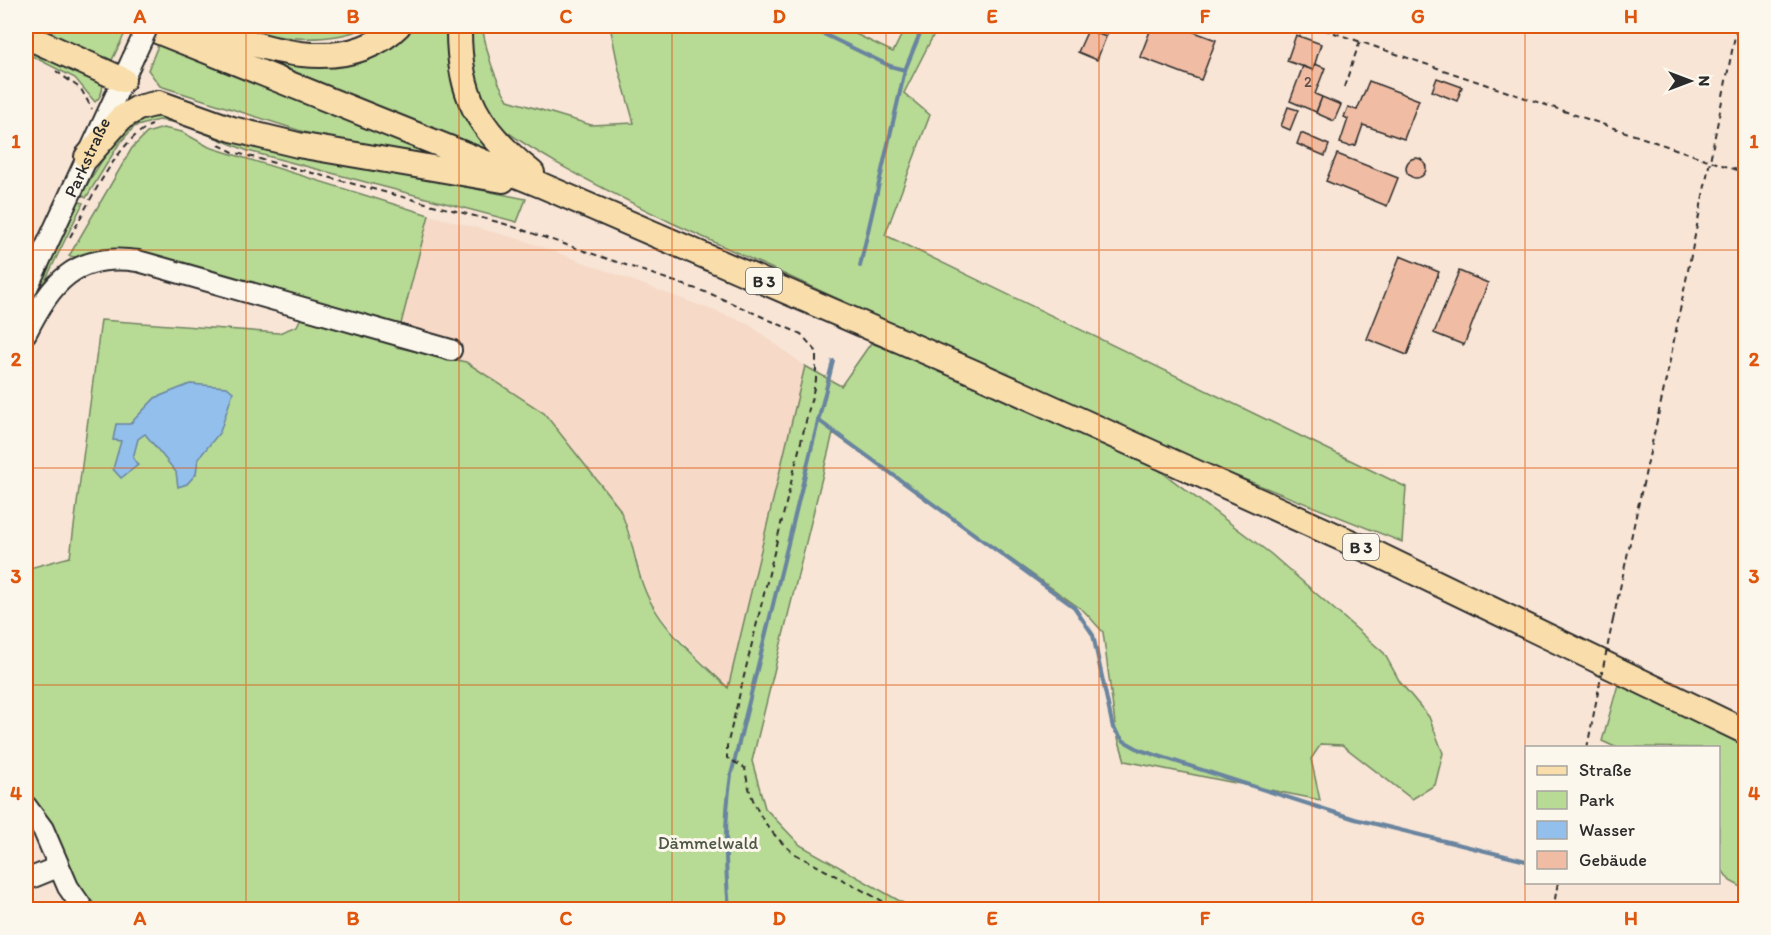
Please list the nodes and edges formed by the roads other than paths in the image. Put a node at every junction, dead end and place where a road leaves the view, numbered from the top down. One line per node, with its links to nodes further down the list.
1 (147, 26): 6 (street, Parkstraße, bridge); 9 (main road, B 3)
2 (202, 26): 3 (main road)
3 (398, 26)
4 (459, 26): 9 (main road)
5 (26, 36): 6 (main road)
6 (128, 68): 7 (main road); 8 (street, Parkstraße)
7 (181, 109): 8 (main road); 9 (main road)
8 (87, 157): 10 (street, Parkstraße)
9 (548, 188): 13 (main road, B 3)
10 (26, 290)
11 (26, 333): 12 (street)
12 (451, 350)
13 (1746, 732)
14 (26, 806): 15 (street)
15 (58, 867): 16 (street); 17 (street)
16 (26, 880)
17 (84, 909)

